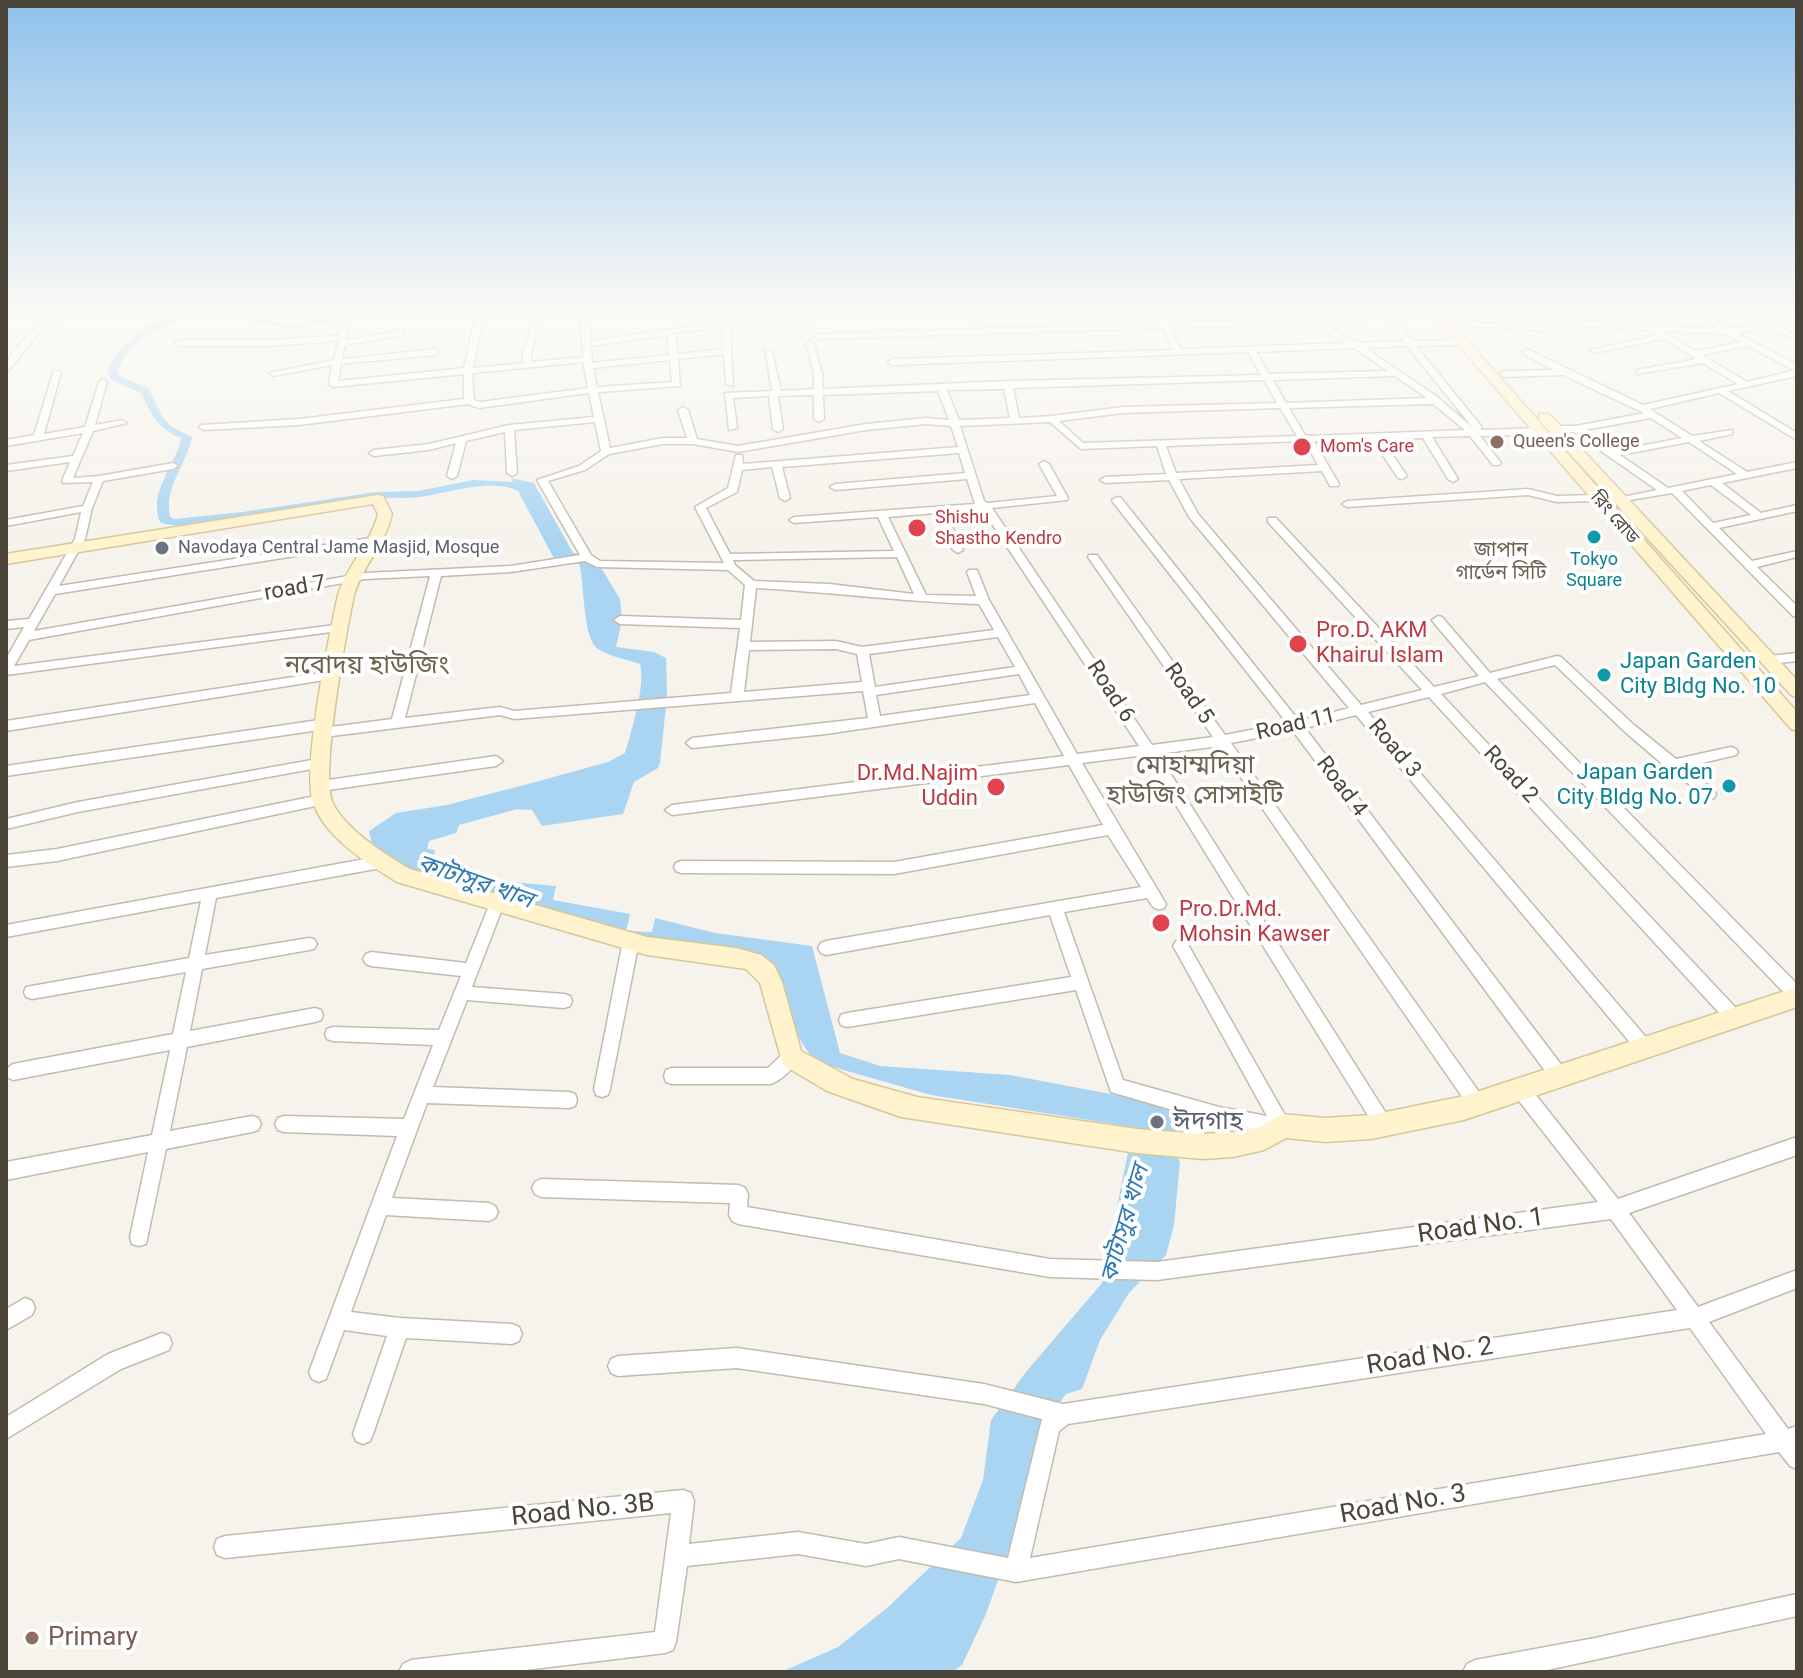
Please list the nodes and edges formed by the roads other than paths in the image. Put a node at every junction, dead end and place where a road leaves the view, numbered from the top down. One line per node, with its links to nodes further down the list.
1 (52, 388): 45 (street)
2 (101, 388): 35 (street)
3 (469, 388): 20 (street)
4 (616, 388): 16 (street)
5 (776, 388): 19 (street)
6 (901, 388): 18 (street)
7 (942, 388): 31 (street, Road 6)
8 (1009, 388): 29 (street)
9 (1272, 388): 22 (street)
10 (1416, 388): 21 (street)
11 (1443, 388): 39 (street)
12 (1506, 388): 38 (street, রিং রোড)
13 (1515, 388): 38 (street, রিং রোড)
14 (1599, 388): 23 (street)
15 (1727, 388): 17 (street)
16 (592, 390): 20 (street); 26 (street)
17 (1720, 390): 23 (street); 44 (street)
18 (818, 391): 19 (street); 27 (street)
19 (777, 392): 34 (street); 36 (street)
20 (469, 401): 32 (street)
21 (1433, 401): 22 (street); 39 (street)
22 (1281, 405): 28 (street); 43 (street)
23 (1642, 408): 25 (street)
24 (683, 410): 48 (street)
25 (1651, 415): 37 (street); 47 (street)
26 (597, 419): 33 (street); 53 (street)
27 (819, 419)
28 (1052, 419): 29 (street); 49 (street)
29 (1015, 421): 31 (street)
30 (122, 423): 35 (street)
31 (955, 423): 51 (street); 52 (street, Road 6)
32 (204, 427)
33 (509, 428): 46 (street); 65 (street)
34 (732, 428)
35 (89, 429): 45 (street); 56 (street)
36 (778, 429)
37 (1576, 429): 38 (street); 55 (street)
38 (1548, 430): 39 (street); 79 (street, রিং রোড); 81 (street, রিং রোড)
39 (1477, 432): 41 (street); 57 (street)
40 (1729, 432): 47 (street)
41 (1426, 435): 42 (street); 72 (street)
42 (1375, 436): 43 (street); 69 (street)
43 (1305, 437): 49 (street); 64 (street)
44 (1797, 437)
45 (38, 439): 50 (street)
46 (462, 439): 54 (street); 67 (street)
47 (1688, 440): 55 (street); 66 (street)
48 (693, 441): 51 (street); 53 (street)
49 (1160, 442): 70 (street, Road 3)
50 (6, 443)
51 (738, 449): 62 (street)
52 (961, 450): 58 (street); 68 (street, Road 6)
53 (606, 452): 98 (street)
54 (374, 453)
55 (1612, 454): 77 (street)
56 (77, 458): 63 (street); 71 (street)
57 (1496, 463)
58 (776, 464): 62 (street); 78 (street)
59 (1044, 464): 83 (street)
60 (1797, 465): 66 (street)
61 (173, 466): 71 (street)
62 (739, 467): 101 (street)
63 (6, 468)
64 (1325, 468): 70 (street); 75 (street)
65 (512, 473)
66 (1745, 475): 74 (street)
67 (452, 476)
68 (971, 476): 76 (street); 83 (street, Road 6)
69 (1402, 476)
70 (1173, 478): 73 (street); 134 (street, Road 3)
71 (99, 479): 84 (street)
72 (1453, 479)
73 (1105, 480)
74 (1715, 483): 77 (street); 88 (street)
75 (1334, 484)
76 (835, 487)
77 (1672, 492): 81 (street); 92 (street)
78 (785, 498)
79 (1597, 498): 82 (street); 109 (street, রিং রোড)
80 (1117, 500): 139 (street, Road 4)
81 (1622, 500): 108 (street, রিং রোড)
82 (1347, 504)
83 (985, 506): 86 (street); 143 (street, Road 6)
84 (87, 508): 91 (street); 94 (street)
85 (1797, 508): 88 (street)
86 (939, 510): 87 (street); 95 (street)
87 (882, 514): 89 (street); 96 (street)
88 (1759, 516): 92 (street)
89 (794, 520)
90 (1272, 520): 130 (street, Road 2)
91 (6, 523)
92 (1713, 526): 102 (street)
93 (377, 540): 94 (street); 105 (street); 107 (street)
94 (76, 546): 100 (street); 107 (street)
95 (958, 550)
96 (899, 554): 101 (street); 110 (street)
97 (1797, 554): 102 (street)
98 (587, 557): 101 (street); 104 (street, road 7)
99 (1093, 557): 141 (street, Road 5)
100 (6, 559)
101 (729, 562): 106 (street)
102 (1750, 565): 112 (street)
103 (973, 572): 111 (street)
104 (436, 574): 105 (street, road 7); 135 (street)
105 (351, 579): 118 (street); 120 (street, road 7)
106 (751, 584): 110 (street); 116 (street)
107 (49, 591): 115 (street)
108 (1708, 593): 109 (street); 124 (street, রিং রোড)
109 (1680, 594): 137 (street, রিং রোড)
110 (922, 599): 111 (street)
111 (983, 600): 119 (street)
112 (1796, 609)
113 (620, 620): 116 (street)
114 (1438, 620): 128 (street)
115 (32, 623): 117 (street); 120 (street)
116 (747, 624): 121 (street)
117 (6, 625)
118 (339, 627): 126 (street); 127 (street)
119 (1001, 633): 122 (street); 125 (street)
120 (24, 637): 126 (street)
121 (744, 646): 122 (street); 132 (street)
122 (862, 651): 129 (street)
123 (1797, 657): 124 (street)
124 (1769, 660): 131 (street, রিং রোড)
125 (1021, 670): 129 (street); 133 (street)
126 (6, 671)
127 (333, 675): 138 (street); 140 (street)
128 (1487, 677): 130 (street, Road 11); 148 (street, Road 11); 172 (street)
129 (868, 689): 132 (street); 136 (street)
130 (1433, 691): 134 (street, Road 11); 176 (street, Road 2)
131 (1797, 691)
132 (737, 697): 135 (street)
133 (1037, 698): 136 (street); 145 (street)
134 (1361, 709): 139 (street, Road 11); 180 (street, Road 3)
135 (398, 722): 140 (street)
136 (875, 722): 142 (street)
137 (1797, 724)
138 (6, 726)
139 (1296, 726): 141 (street, Road 11); 184 (street, Road 4)
140 (325, 728): 147 (street); 149 (street)
141 (1220, 741): 143 (street, Road 11); 189 (street, Road 5)
142 (692, 743)
143 (1148, 749): 145 (street, Road 11); 193 (street, Road 6)
144 (1731, 752): 148 (street)
145 (1073, 759): 152 (street, Road 11); 154 (street)
146 (496, 761): 150 (street)
147 (323, 763): 150 (street); 153 (street)
148 (1672, 765): 151 (street)
149 (6, 771)
150 (321, 793): 155 (street); 156 (street)
151 (1709, 794)
152 (672, 810)
153 (6, 824)
154 (1112, 829): 157 (street); 160 (street)
155 (6, 861)
156 (381, 862): 158 (street); 159 (street)
157 (681, 867)
158 (210, 894): 161 (street); 167 (street)
159 (498, 901): 162 (street); 168 (street)
160 (1056, 910): 165 (street); 169 (street)
161 (6, 931)
162 (631, 941): 181 (street); 185 (street)
163 (309, 944): 167 (street)
164 (1181, 946): 194 (street)
165 (826, 948)
166 (371, 959): 168 (street)
167 (195, 964): 170 (street); 179 (street)
168 (471, 970): 171 (street)
169 (1080, 982): 175 (street); 190 (street)
170 (32, 992)
171 (462, 993): 173 (street); 178 (street)
172 (1797, 996): 176 (street)
173 (564, 1001)
174 (315, 1015): 179 (street)
175 (847, 1020)
176 (1733, 1021): 180 (street)
177 (333, 1034): 178 (street)
178 (444, 1038): 187 (street)
179 (179, 1041): 182 (street); 196 (street)
180 (1644, 1047): 184 (street)
181 (791, 1057): 183 (street); 197 (street)
182 (13, 1072)
183 (672, 1076)
184 (1560, 1077): 186 (street)
185 (602, 1089)
186 (1522, 1091): 189 (street); 202 (street)
187 (421, 1095): 188 (street); 195 (street)
188 (569, 1100)
189 (1478, 1105): 193 (street)
190 (1191, 1109): 194 (street); 197 (street)
191 (252, 1124): 196 (street)
192 (284, 1124): 195 (street)
193 (1383, 1124): 194 (street)
194 (1282, 1126): 197 (street)
195 (409, 1128): 201 (street)
196 (158, 1143): 199 (street); 204 (street)
197 (1183, 1144)
198 (1797, 1146): 202 (street, Road No. 1)
199 (6, 1171)
200 (541, 1188): 202 (street, Road No. 1)
201 (381, 1206): 203 (street); 209 (street)
202 (1615, 1209): 207 (street)
203 (489, 1212)
204 (139, 1237)
205 (1797, 1279): 207 (street, Road No. 2)
206 (25, 1308): 208 (street)
207 (1696, 1317): 215 (street, Road No. 2); 218 (street)
208 (6, 1320)
209 (338, 1320): 210 (street); 214 (street)
210 (400, 1328): 211 (street); 217 (street)
211 (512, 1334)
212 (162, 1343): 216 (street)
213 (618, 1366): 215 (street)
214 (319, 1372)
215 (1060, 1414): 222 (street)
216 (6, 1429)
217 (363, 1434)
218 (1790, 1438): 219 (street); 222 (street, Road No. 3)
219 (1797, 1459)
220 (225, 1547): 221 (street, Road No. 3B)
221 (677, 1556): 222 (street); 224 (street)
222 (1012, 1571)
223 (1797, 1605): 225 (street)
224 (411, 1672)
225 (1475, 1672)

